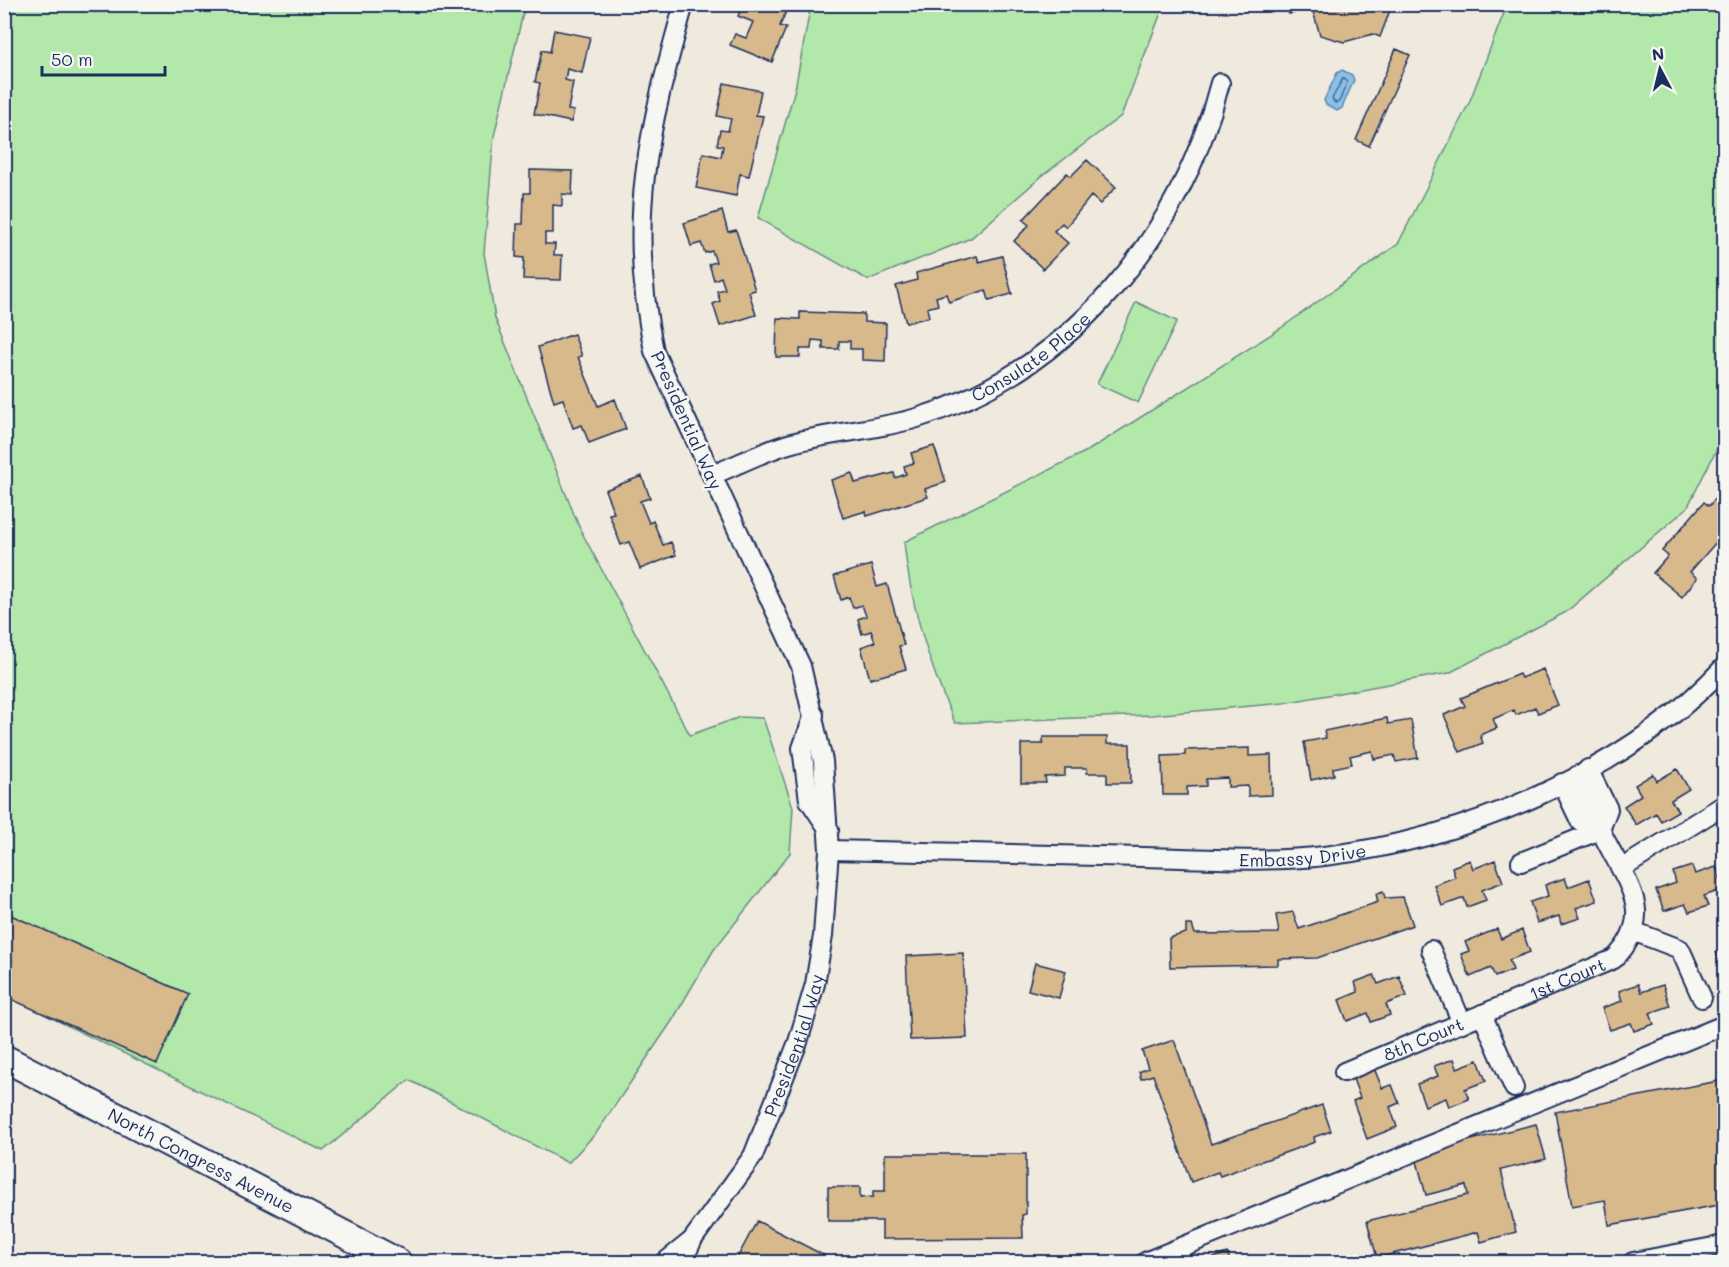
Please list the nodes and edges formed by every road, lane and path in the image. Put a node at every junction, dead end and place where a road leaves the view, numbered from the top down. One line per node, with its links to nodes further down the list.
1 (684, 4): 3 (street, Presidential Way)
2 (1220, 83): 3 (street, Consulate Place)
3 (712, 476): 5 (street, Presidential Way)
4 (1725, 667): 6 (street, Embassy Drive)
5 (814, 713): 8 (street, Presidential Way); 8 (street)
6 (1576, 776): 9 (street); 10 (street, Embassy Drive)
7 (1722, 813): 12 (street)
8 (829, 830): 10 (street, Presidential Way)
9 (1600, 830): 11 (street); 12 (street)
10 (830, 850): 22 (street, Presidential Way)
11 (1521, 862)
12 (1622, 869): 13 (street)
13 (1633, 931): 15 (street); 16 (street, 1st Court)
14 (1431, 950): 17 (street, 8th Court)
15 (1702, 998)
16 (1482, 1014): 17 (street, 1st Court); 21 (street)
17 (1462, 1023): 20 (street, 8th Court)
18 (1725, 1025): 28 (street)
19 (4, 1058): 25 (street, North Congress Avenue)
20 (1344, 1072)
21 (1514, 1088)
22 (693, 1239): 26 (street, Presidential Way); 27 (street, Presidential Way)
23 (1725, 1245): 24 (street)
24 (1695, 1259): 29 (street)
25 (398, 1263)
26 (665, 1263)
27 (682, 1263)
28 (1145, 1263)
29 (1634, 1263)

